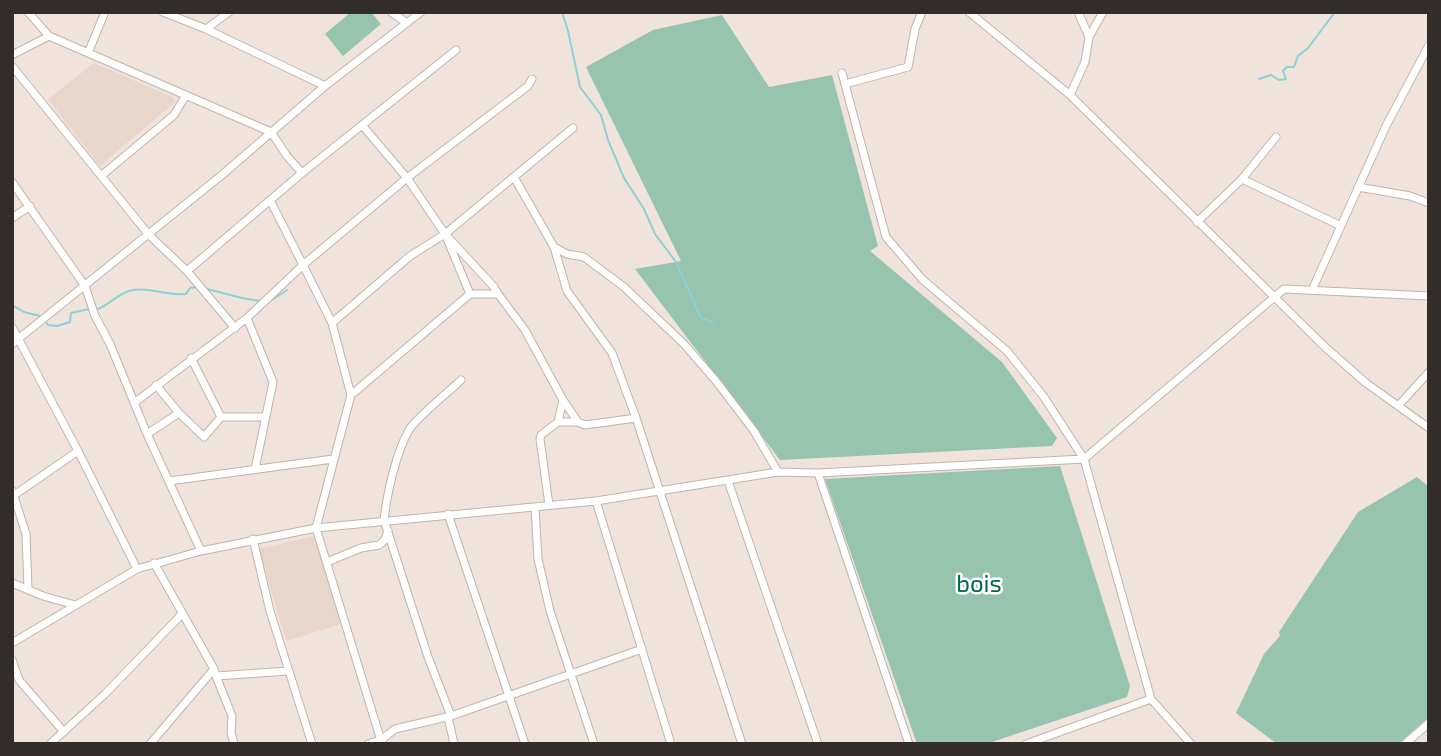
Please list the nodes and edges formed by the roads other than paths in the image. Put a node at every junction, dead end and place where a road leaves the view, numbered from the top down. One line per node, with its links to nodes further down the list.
1 (28, 12): 13 (street)
2 (105, 12): 17 (street)
3 (163, 12): 12 (street)
4 (229, 12): 12 (street)
5 (391, 12): 11 (street)
6 (421, 12): 11 (street)
7 (922, 12): 22 (street)
8 (969, 12): 25 (street)
9 (1077, 12): 14 (street)
10 (1103, 12): 14 (street)
11 (407, 23): 23 (street)
12 (206, 29): 23 (street)
13 (49, 36): 17 (street); 18 (street)
14 (1089, 37): 25 (street)
15 (1429, 45): 36 (street)
16 (456, 50): 26 (street)
17 (88, 53): 24 (street)
18 (12, 55)
19 (12, 66): 31 (street)
20 (842, 73): 22 (street)
21 (532, 79): 33 (street)
22 (845, 84): 77 (street)
23 (325, 86): 28 (street)
24 (186, 95): 28 (street); 31 (street)
25 (1070, 95): 41 (street)
26 (362, 125): 30 (street); 33 (street)
27 (573, 128): 32 (street)
28 (271, 132): 30 (street); 44 (street)
29 (1276, 137): 34 (street)
30 (302, 173): 37 (street)
31 (101, 176): 44 (street)
32 (514, 177): 43 (street); 45 (street)
33 (407, 178): 43 (street); 46 (street)
34 (1242, 179): 41 (street); 42 (street)
35 (12, 182): 39 (street)
36 (1358, 187): 38 (street); 42 (street)
37 (271, 202): 46 (street); 47 (street)
38 (1429, 202)
39 (30, 206): 40 (street); 48 (street)
40 (12, 218)
41 (1197, 222): 53 (street)
42 (1341, 226): 49 (street)
43 (445, 234): 50 (street); 51 (street); 55 (street)
44 (149, 235): 47 (street); 48 (street)
45 (554, 247): 70 (street); 79 (street)
46 (303, 265): 54 (street); 55 (street)
47 (187, 271): 57 (street)
48 (85, 286): 58 (street); 65 (street)
49 (1312, 290): 52 (street); 53 (street)
50 (470, 294): 51 (street); 63 (street)
51 (498, 294): 64 (street)
52 (1429, 296)
53 (1274, 297): 66 (street); 77 (street)
54 (247, 318): 57 (street); 69 (street)
55 (332, 323): 63 (street)
56 (12, 327): 58 (street)
57 (235, 328): 59 (street)
58 (16, 341): 75 (street)
59 (191, 358): 62 (street); 68 (street)
60 (1429, 372): 66 (street)
61 (461, 380): 89 (street)
62 (156, 385): 65 (street); 67 (street)
63 (351, 395): 76 (street)
64 (563, 400): 71 (street); 72 (street)
65 (134, 403): 74 (street)
66 (1398, 406): 73 (street)
67 (179, 413): 68 (street); 74 (street)
68 (221, 417): 69 (street)
69 (265, 417): 78 (street)
70 (636, 418): 72 (street); 83 (street)
71 (558, 422): 72 (street); 86 (street)
72 (578, 422)
73 (1429, 428)
74 (147, 434): 81 (street)
75 (78, 451): 84 (street); 96 (street)
76 (333, 459): 78 (street); 90 (street)
77 (1084, 459): 80 (street); 108 (street)
78 (255, 469): 81 (street)
79 (778, 472): 80 (street); 82 (street)
80 (818, 473): 124 (street)
81 (169, 481): 93 (street)
82 (727, 481): 83 (street); 123 (street)
83 (661, 492): 85 (street); 122 (street)
84 (13, 494): 98 (street)
85 (596, 501): 86 (street); 102 (street)
86 (549, 505): 87 (street)
87 (535, 508): 88 (street); 106 (street)
88 (448, 514): 89 (street); 107 (street)
89 (384, 520): 90 (street); 91 (street)
90 (316, 528): 92 (street); 94 (street)
91 (388, 531): 94 (street); 109 (street)
92 (253, 540): 93 (street); 104 (street)
93 (201, 551): 95 (street)
94 (327, 562): 112 (street)
95 (154, 563): 96 (street); 100 (street)
96 (136, 569): 99 (street)
97 (12, 583): 98 (street)
98 (28, 589): 99 (street)
99 (75, 605): 101 (street)
100 (182, 614): 105 (street); 111 (street)
101 (12, 643)
102 (642, 649): 106 (street); 121 (street)
103 (12, 660): 111 (street)
104 (288, 671): 105 (street); 116 (street)
105 (215, 673): 114 (street); 115 (street)
106 (571, 674): 107 (street); 120 (street)
107 (508, 696): 109 (street); 119 (street)
108 (1151, 699): 125 (street); 126 (street)
109 (450, 717): 112 (street); 118 (street)
110 (1429, 723): 127 (street)
111 (64, 732): 113 (street)
112 (382, 742): 117 (street)
113 (50, 744)
114 (150, 744)
115 (234, 744)
116 (312, 744)
117 (368, 744)
118 (454, 744)
119 (525, 744)
120 (594, 744)
121 (671, 744)
122 (742, 744)
123 (818, 744)
124 (909, 744)
125 (1026, 744)
126 (1191, 744)
127 (1405, 744)

